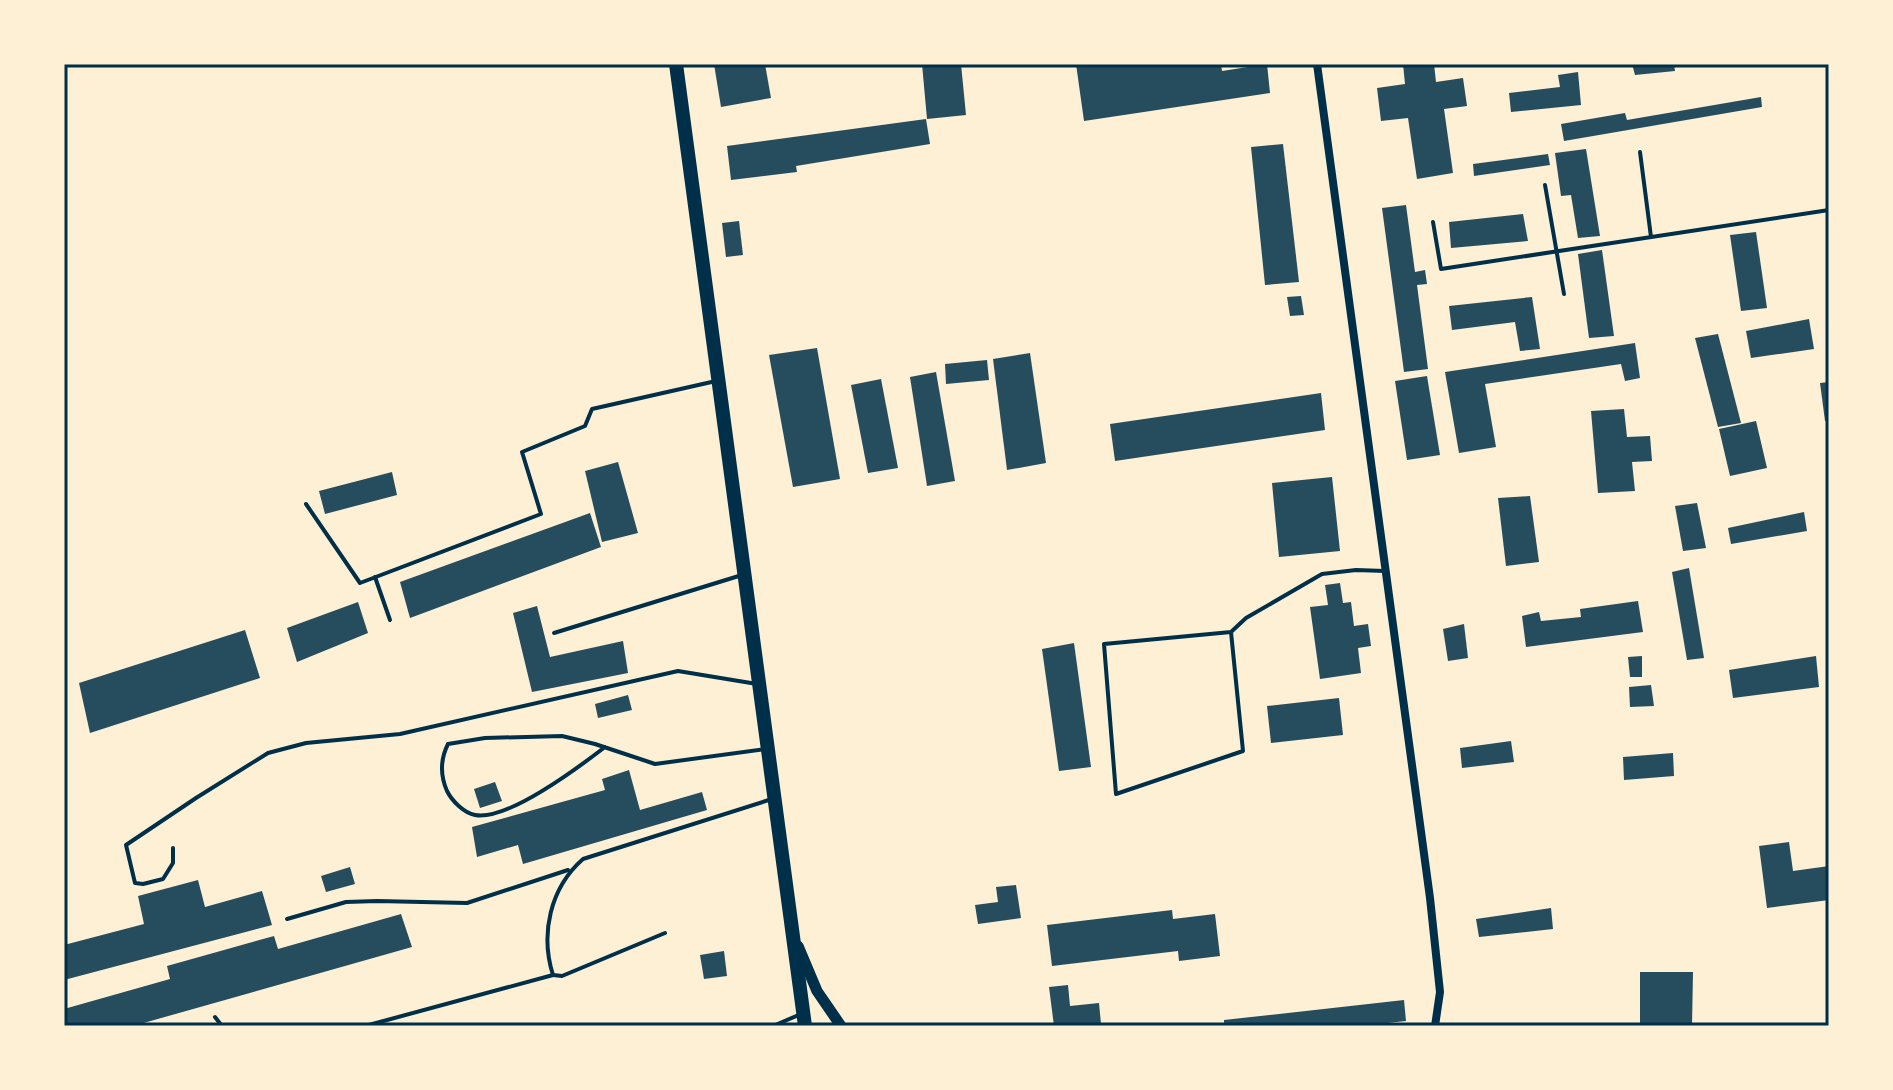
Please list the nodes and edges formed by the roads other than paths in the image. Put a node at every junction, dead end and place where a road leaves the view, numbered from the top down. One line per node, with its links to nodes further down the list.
1 (676, 64): 10 (main road)
2 (1317, 64): 12 (street)
3 (1640, 152): 7 (lane)
4 (1545, 185): 8 (lane)
5 (1829, 210): 7 (lane)
6 (1433, 222): 8 (lane)
7 (1651, 237): 8 (lane)
8 (1557, 252): 9 (lane)
9 (1564, 294)
10 (718, 381): 13 (main road); 14 (lane)
11 (306, 504): 14 (lane)
12 (1385, 571): 16 (lane); 34 (street)
13 (744, 574): 17 (lane); 18 (main road)
14 (375, 577): 15 (lane)
15 (390, 620)
16 (1231, 632): 16 (lane)
17 (554, 633)
18 (759, 685): 20 (main road); 22 (lane)
19 (605, 747): 19 (lane); 20 (lane)
20 (768, 749): 21 (main road)
21 (775, 799): 23 (lane); 25 (main road)
22 (173, 848)
23 (571, 870): 24 (lane); 27 (lane)
24 (287, 919)
25 (792, 926): 29 (main road); 33 (street)
26 (665, 933): 27 (lane)
27 (553, 975): 31 (lane)
28 (215, 1017): 30 (lane)
29 (804, 1020): 32 (lane)
30 (222, 1026)
31 (365, 1026)
32 (773, 1026)
33 (841, 1026)
34 (1435, 1026)

